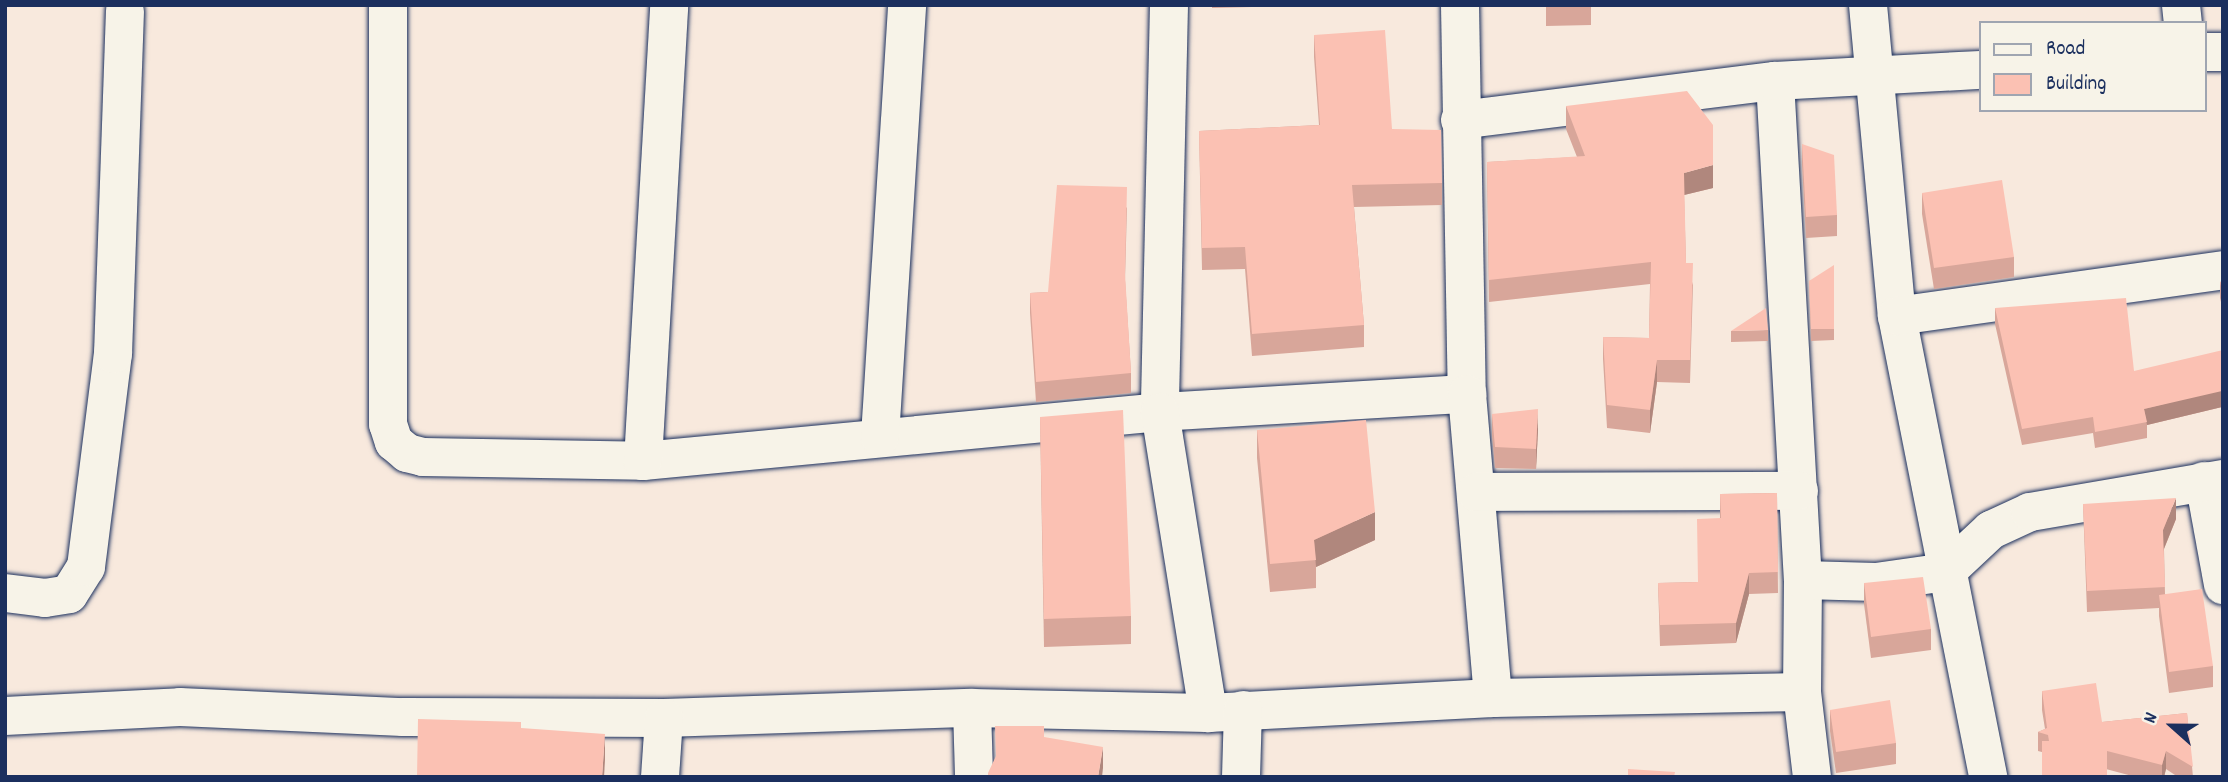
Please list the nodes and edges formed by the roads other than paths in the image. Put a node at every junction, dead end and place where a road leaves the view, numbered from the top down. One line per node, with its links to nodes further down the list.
1 (388, 5): 17 (street)
2 (669, 5): 17 (street)
3 (907, 5): 16 (street)
4 (1170, 5): 15 (street)
5 (1460, 5): 11 (street)
6 (1868, 5): 9 (street)
7 (125, 11): 24 (street)
8 (1980, 70): 9 (street)
9 (1876, 78): 10 (street); 13 (street)
10 (1775, 81): 11 (street); 19 (street)
11 (1460, 120): 14 (street)
12 (2223, 270): 13 (street)
13 (1897, 316): 21 (street)
14 (1467, 394): 15 (street); 20 (street)
15 (1160, 412): 16 (street); 28 (street)
16 (880, 437): 17 (street)
17 (643, 461)
18 (2213, 480): 21 (street); 23 (street)
19 (1799, 491): 20 (street); 22 (street)
20 (1476, 492): 26 (street)
21 (1946, 572): 22 (street); 35 (street)
22 (1803, 580): 25 (street)
23 (2223, 585)
24 (5, 593)
25 (1802, 692): 26 (street); 34 (street)
26 (1493, 698): 28 (street)
27 (972, 708): 28 (street); 30 (street); 32 (street)
28 (1226, 711): 33 (street)
29 (5, 716): 30 (street)
30 (664, 718): 31 (street)
31 (660, 777)
32 (974, 777)
33 (1241, 777)
34 (1812, 777)
35 (1988, 777)

